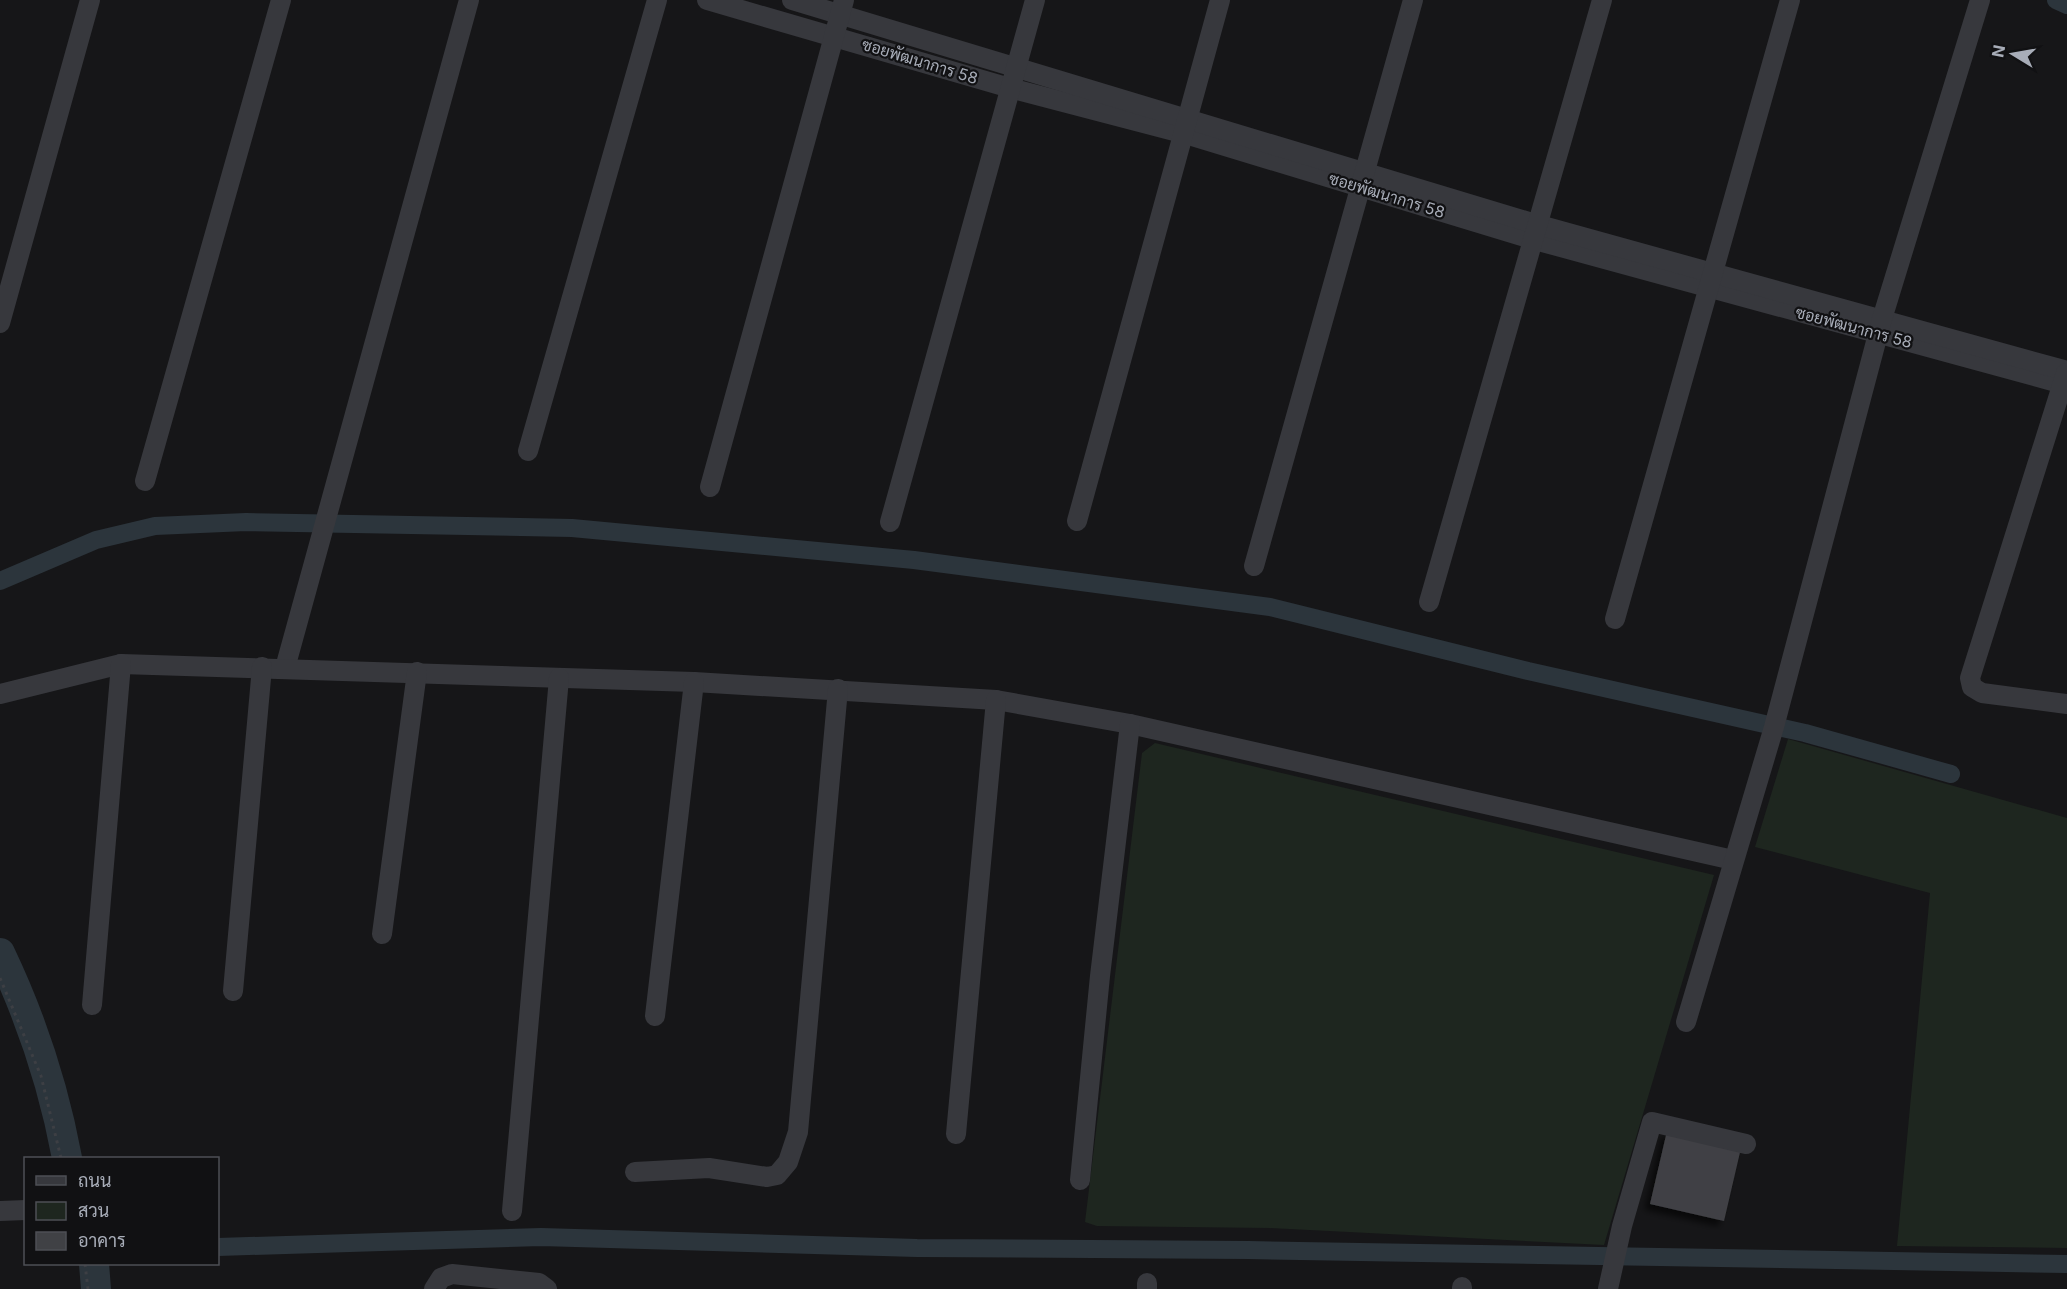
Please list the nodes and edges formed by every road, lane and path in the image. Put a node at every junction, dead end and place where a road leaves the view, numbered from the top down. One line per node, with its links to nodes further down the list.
1 (90, 0): 21 (street)
2 (281, 0): 25 (street)
3 (469, 0): 34 (street)
4 (657, 0): 24 (street)
5 (707, 0): 14 (street, ซอยพัฒนาการ 58)
6 (792, 0): 13 (street, ซอยพัฒนาการ 58)
7 (1035, 0): 15 (street)
8 (1220, 0): 17 (street)
9 (1413, 0): 18 (street)
10 (1602, 0): 19 (street)
11 (1790, 0): 20 (street)
12 (1980, 0): 22 (street)
13 (842, 7): 14 (street); 15 (street, ซอยพัฒนาการ 58)
14 (834, 35): 16 (street, ซอยพัฒนาการ 58); 26 (street)
15 (1016, 68): 16 (street); 17 (street, ซอยพัฒนาการ 58)
16 (1010, 88): 17 (street, ซอยพัฒนาการ 58); 28 (street)
17 (1184, 126): 18 (street, ซอยพัฒนาการ 58); 27 (street)
18 (1363, 180): 19 (street, ซอยพัฒนาการ 58); 29 (street)
19 (1537, 232): 20 (street, ซอยพัฒนาการ 58); 30 (street)
20 (1712, 281): 22 (street, ซอยพัฒนาการ 58); 31 (street)
21 (0, 323)
22 (1880, 327): 23 (street, ซอยพัฒนาการ 58); 43 (street)
23 (2066, 378): 41 (street)
24 (528, 451)
25 (145, 481)
26 (710, 487)
27 (1077, 521)
28 (890, 522)
29 (1254, 567)
30 (1429, 602)
31 (1614, 619)
32 (121, 664): 33 (street); 39 (street); 47 (street)
33 (262, 667): 34 (street); 46 (street)
34 (285, 668): 35 (street)
35 (417, 672): 36 (street); 44 (street)
36 (559, 678): 37 (street); 57 (street)
37 (694, 682): 38 (street); 48 (street)
38 (838, 689): 40 (street); 53 (street)
39 (0, 694)
40 (996, 700): 42 (street); 50 (street)
41 (2067, 704)
42 (1130, 724): 43 (street); 54 (street)
43 (1733, 861): 49 (street)
44 (382, 934)
45 (0, 978): 52 (path)
46 (232, 991)
47 (92, 1005)
48 (655, 1016)
49 (1686, 1022)
50 (956, 1134)
51 (1746, 1144): 59 (street)
52 (61, 1157)
53 (635, 1172)
54 (1080, 1180)
55 (24, 1210): 56 (street)
56 (0, 1211)
57 (512, 1211)
58 (85, 1265): 60 (path)
59 (1608, 1285)
60 (88, 1289)
61 (434, 1289): 62 (street)
62 (547, 1289)

